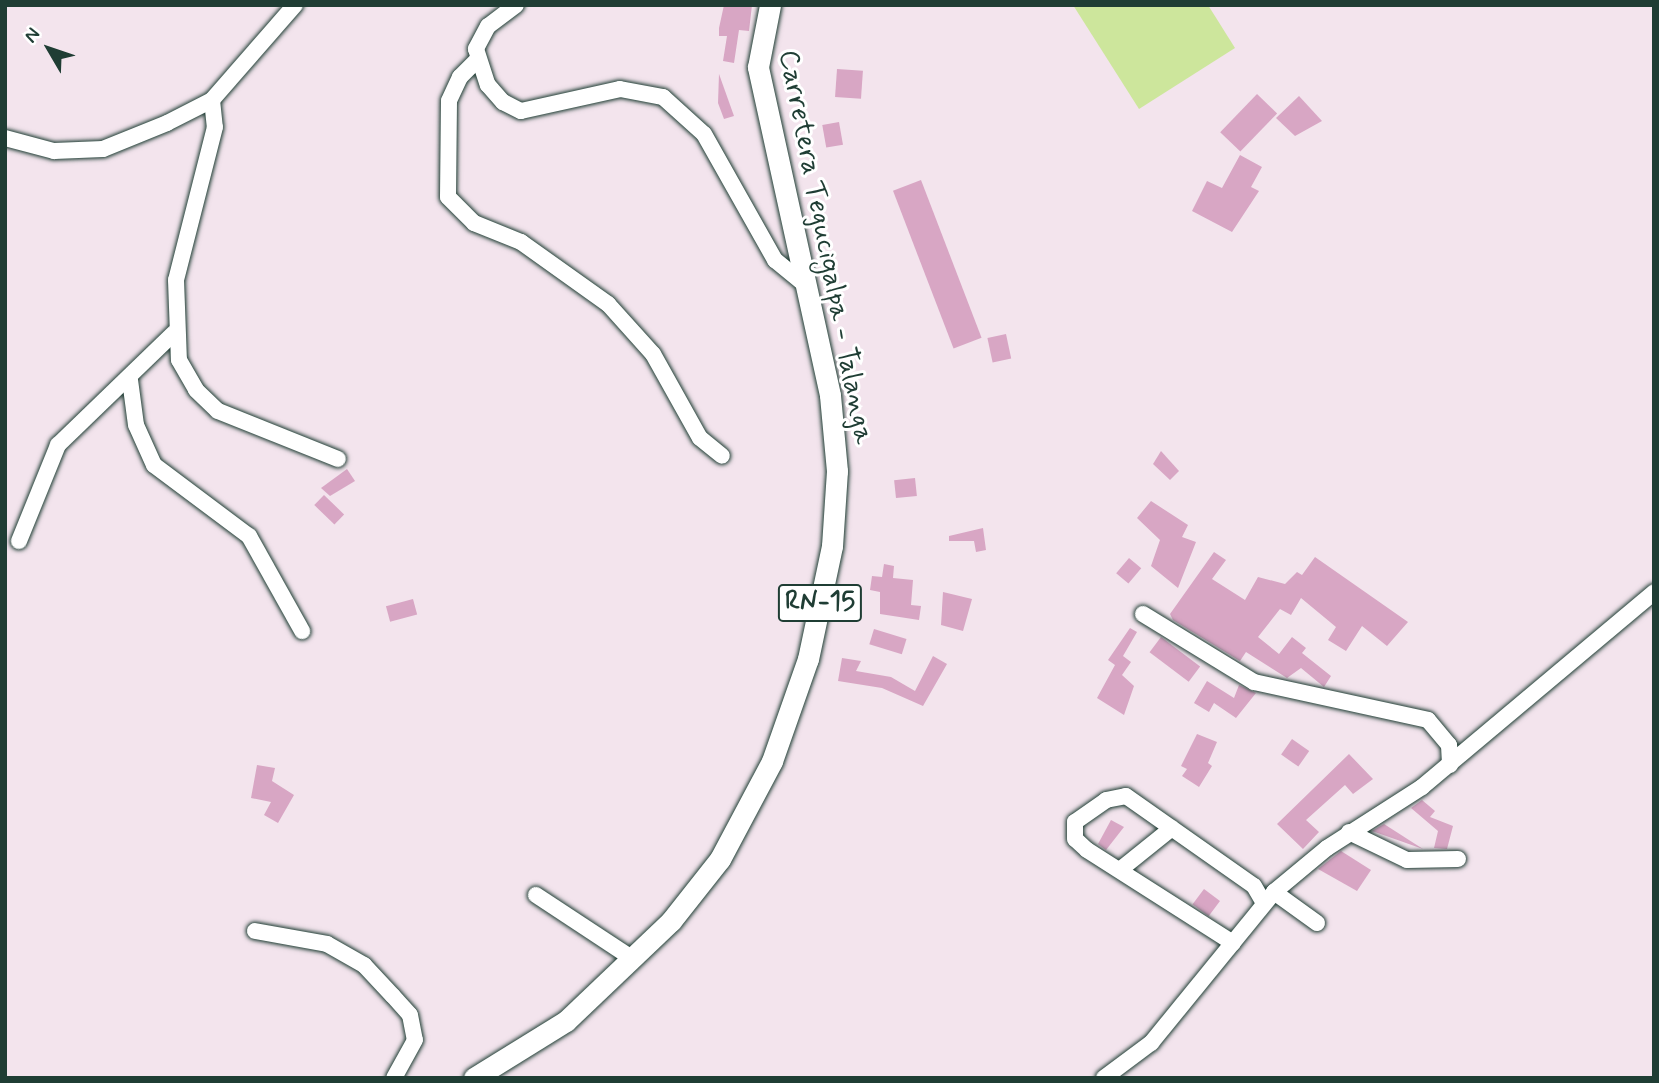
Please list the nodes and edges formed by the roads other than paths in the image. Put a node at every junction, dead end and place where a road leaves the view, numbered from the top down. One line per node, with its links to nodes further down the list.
1 (295, 5): 5 (street)
2 (516, 5): 4 (street)
3 (770, 5): 7 (main road, Carretera Tegucigalpa - Talanga / RN-15)
4 (477, 60): 7 (street); 10 (street)
5 (212, 100): 6 (street); 8 (street)
6 (5, 138)
7 (808, 287): 26 (main road, Carretera Tegucigalpa - Talanga / RN-15)
8 (174, 333): 9 (street); 11 (street)
9 (130, 380): 12 (street); 15 (street)
10 (722, 456)
11 (338, 459)
12 (19, 541)
13 (1654, 592): 16 (street)
14 (1143, 614): 16 (street)
15 (302, 631)
16 (1450, 765): 18 (street)
17 (1172, 828): 20 (street); 20 (street); 22 (street)
18 (1349, 832): 19 (street); 22 (street)
19 (1458, 859)
20 (1121, 869): 25 (street)
21 (536, 895): 26 (street)
22 (1269, 898): 23 (street); 25 (street)
23 (1317, 923)
24 (255, 932): 27 (street)
25 (1233, 943): 29 (street)
26 (633, 959): 28 (main road, Carretera Tegucigalpa - Talanga / RN-15)
27 (394, 1078)
28 (474, 1078)
29 (1104, 1078)

